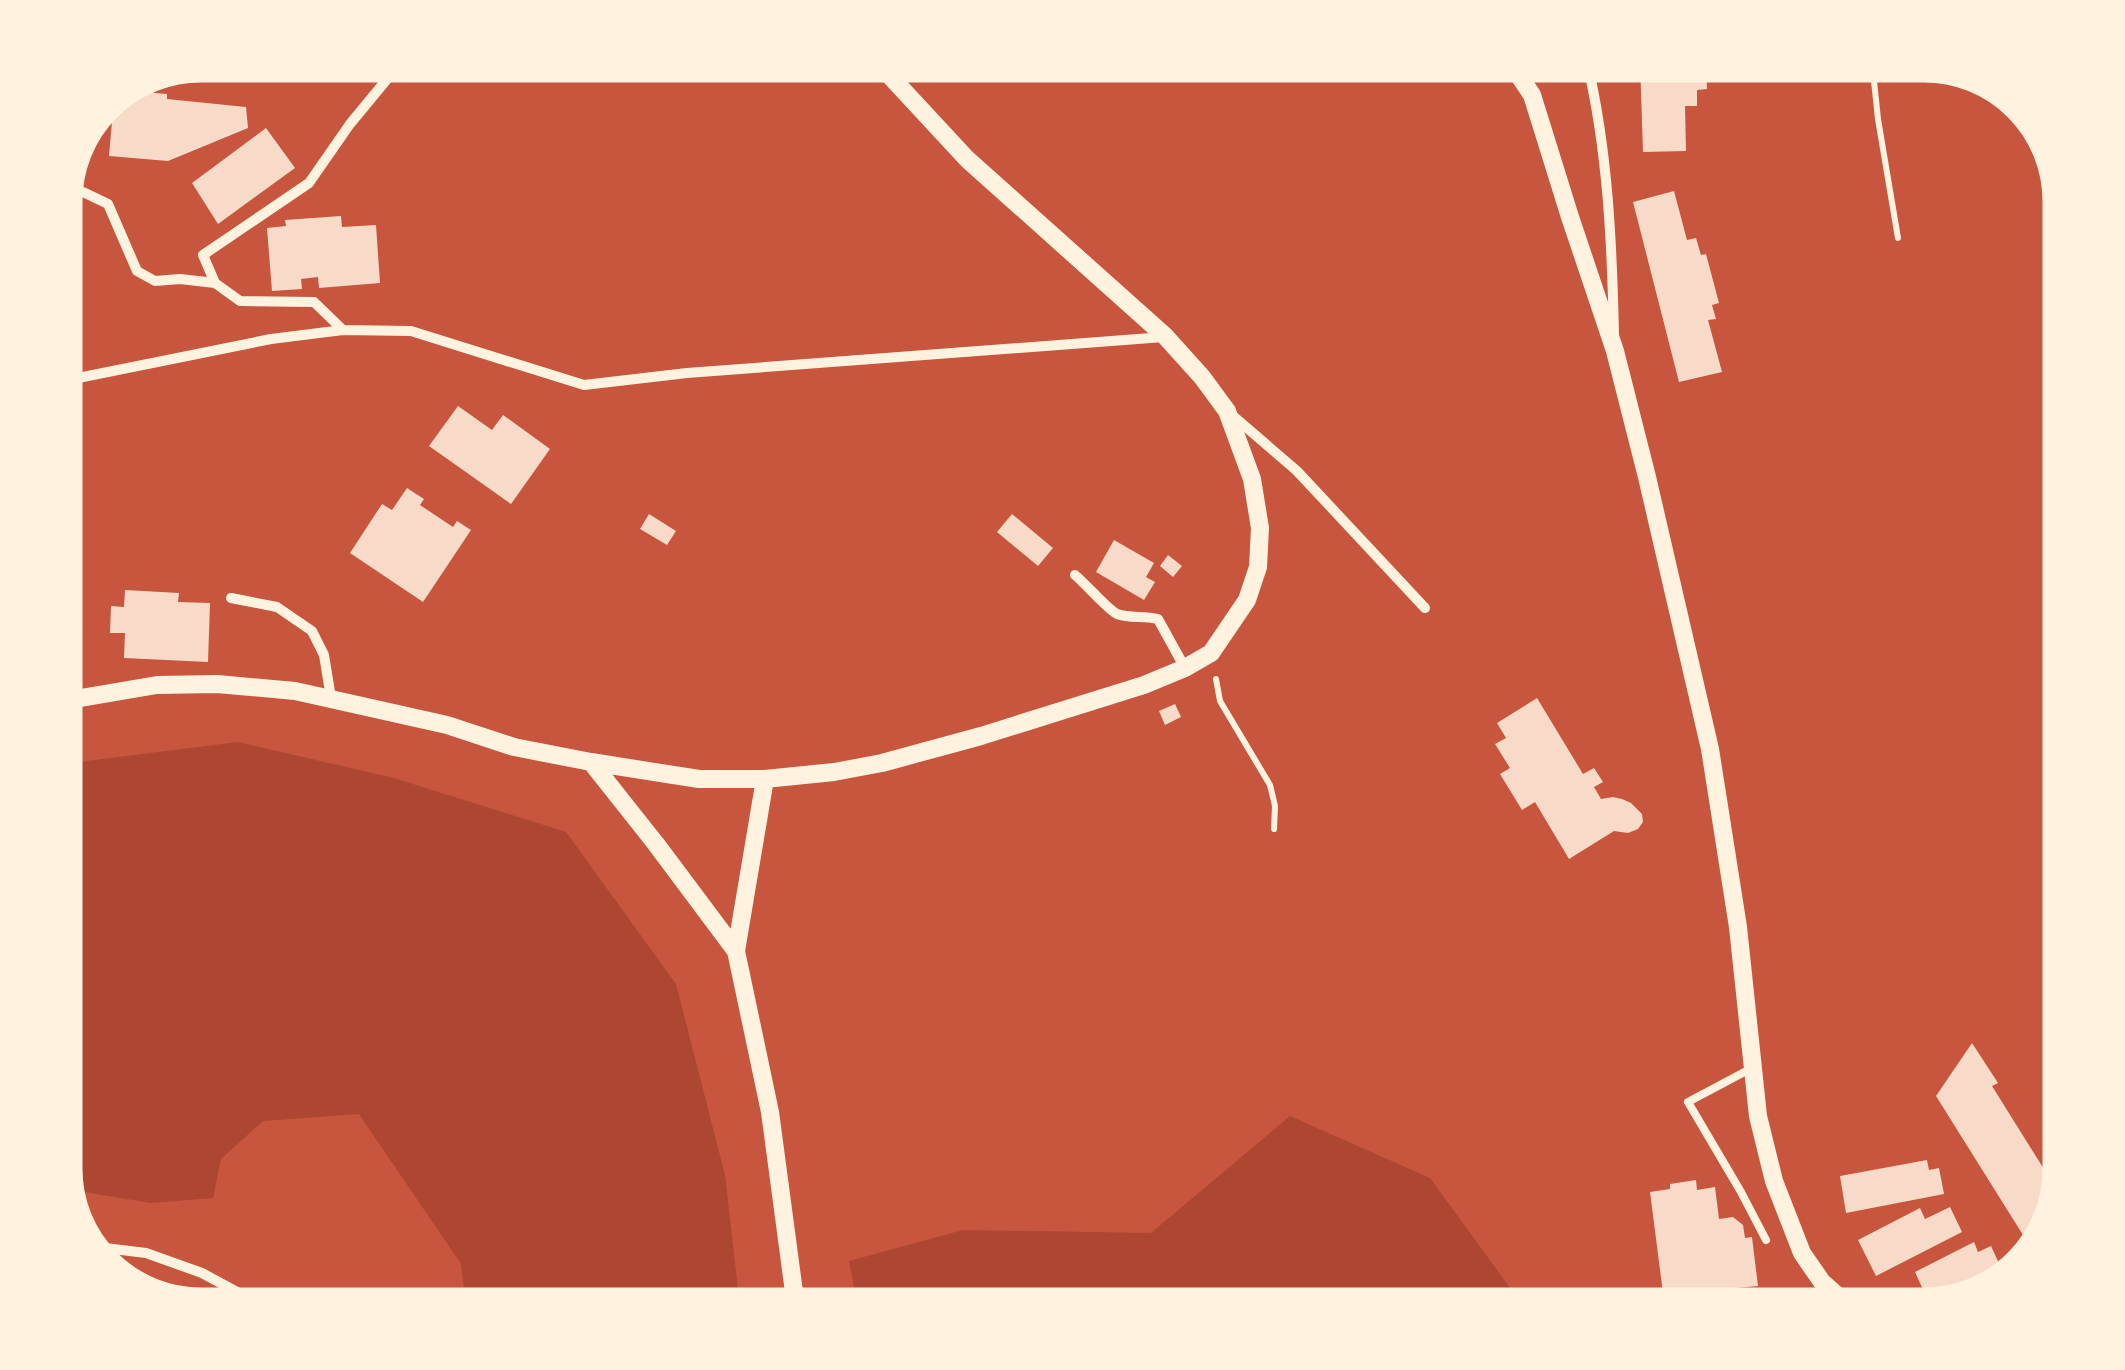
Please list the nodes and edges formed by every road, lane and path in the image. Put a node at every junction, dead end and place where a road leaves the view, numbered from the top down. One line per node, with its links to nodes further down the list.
1 (386, 80): 8 (street)
2 (894, 80): 10 (street)
3 (1522, 80): 11 (street)
4 (1591, 80): 11 (street)
5 (1874, 80): 7 (path)
6 (80, 192): 8 (street)
7 (1898, 238)
8 (215, 282): 9 (street)
9 (343, 330): 10 (street); 12 (street)
10 (1165, 336): 13 (street)
11 (1615, 350): 25 (street)
12 (80, 378)
13 (1227, 411): 16 (street); 17 (street)
14 (1075, 575): 18 (street)
15 (231, 598): 20 (street)
16 (1425, 608)
17 (1212, 653): 18 (street); 23 (path)
18 (1184, 668): 22 (street)
19 (80, 697): 20 (street)
20 (331, 698): 21 (street)
21 (591, 762): 22 (street); 24 (street)
22 (765, 779): 24 (street)
23 (1274, 829)
24 (736, 951): 29 (street)
25 (1753, 1068): 26 (lane); 30 (street)
26 (1766, 1240)
27 (110, 1249): 28 (street)
28 (233, 1290)
29 (794, 1290)
30 (1831, 1290)

